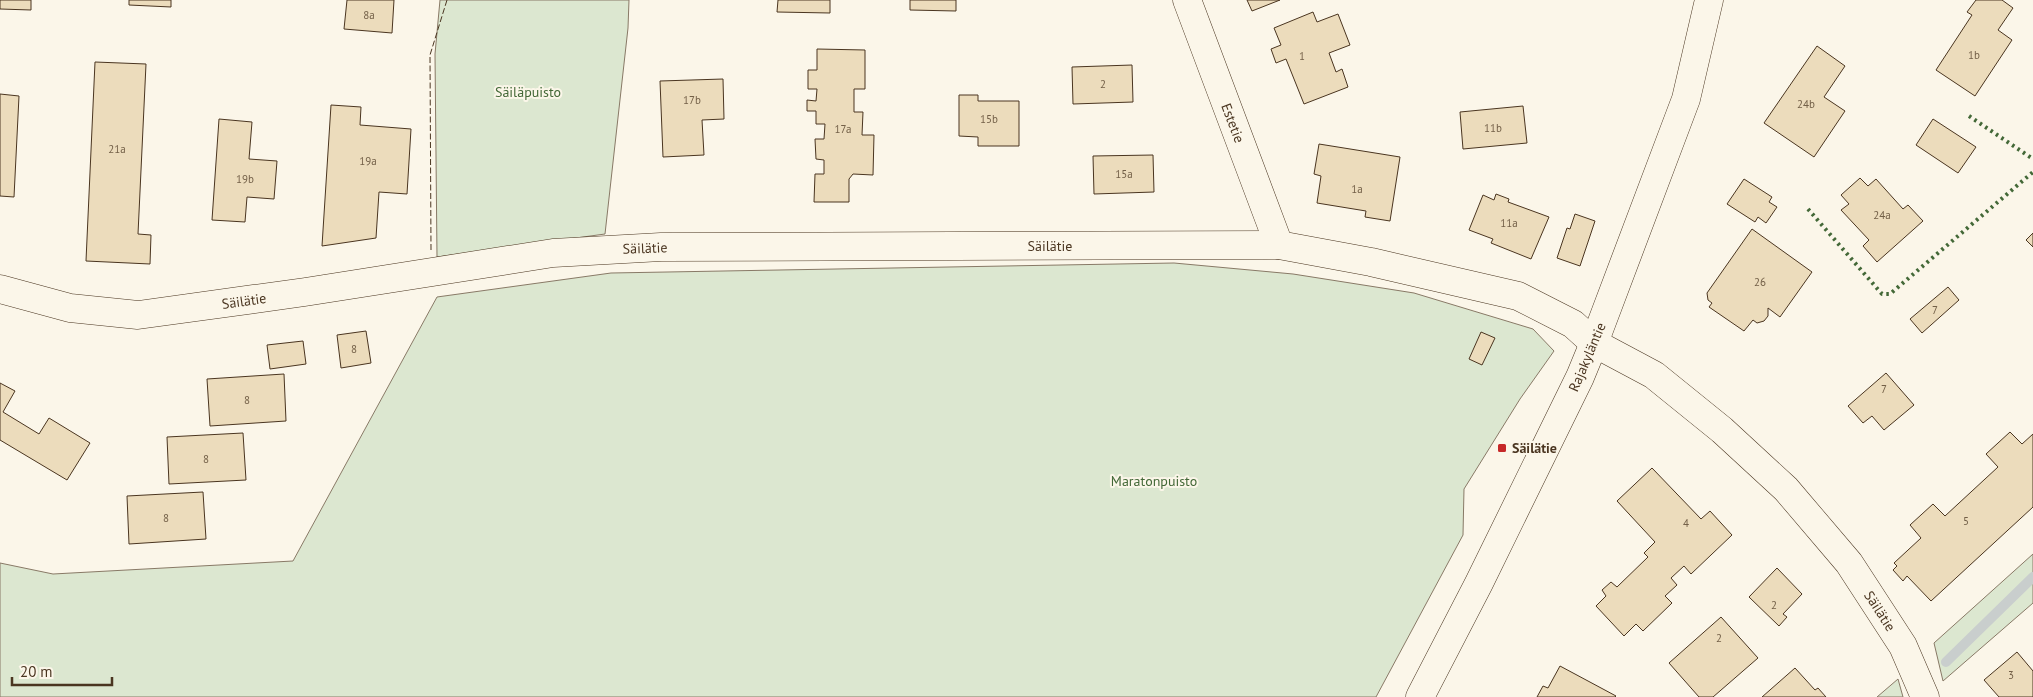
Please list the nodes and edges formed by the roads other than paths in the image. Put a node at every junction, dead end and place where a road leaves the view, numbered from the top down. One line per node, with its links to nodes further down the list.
1 (1186, 0): 3 (street, Estetie)
2 (1710, 0): 5 (street, Rajakyläntie)
3 (1279, 245): 4 (street, Säilätie); 5 (street, Säilätie)
4 (0, 289)
5 (1594, 343): 6 (street, Rajakyläntie); 7 (street, Säilätie)
6 (1420, 697)
7 (1925, 697)

